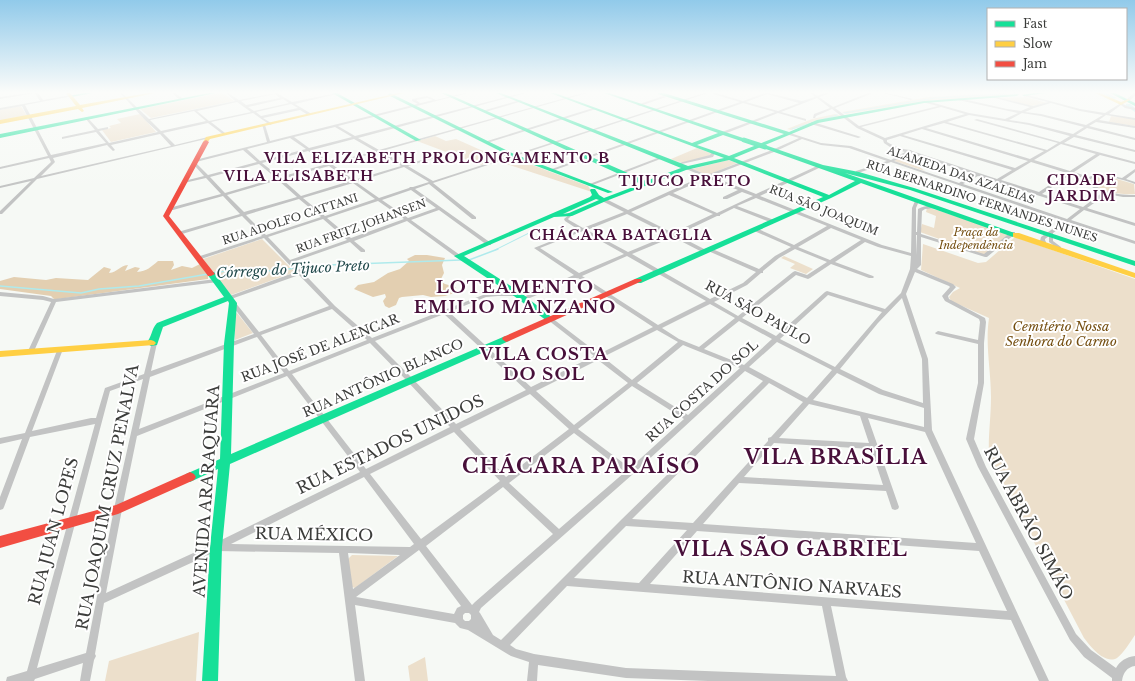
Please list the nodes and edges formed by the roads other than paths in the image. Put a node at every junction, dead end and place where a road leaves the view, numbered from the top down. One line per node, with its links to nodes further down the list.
1 (33, 125): 42 (street)
2 (55, 125): 42 (main road)
3 (93, 125): 43 (street)
4 (152, 125): 47 (street)
5 (195, 125): 47 (street)
6 (212, 125): 50 (street)
7 (256, 125): 50 (main road)
8 (266, 125): 65 (street)
9 (339, 125): 34 (street)
10 (391, 125): 35 (main road)
11 (403, 125): 35 (street)
12 (453, 125): 40 (main road)
13 (471, 125): 40 (street)
14 (515, 125): 44 (main road)
15 (542, 125): 44 (street)
16 (579, 125): 45 (main road, RUA SÃO JOAQUIM)
17 (609, 125): 45 (street, RUA ADOLFO CATTANI)
18 (637, 125): 48 (main road)
19 (677, 125): 48 (street)
20 (699, 125): 49 (main road)
21 (744, 125): 49 (street)
22 (762, 125): 46 (main road)
23 (800, 125): 46 (main road)
24 (824, 125): 56 (street)
25 (855, 125): 36 (street)
26 (867, 125): 36 (street)
27 (935, 125): 41 (street)
28 (955, 125): 76 (street)
29 (996, 125): 67 (street)
30 (1032, 125): 52 (street)
31 (1078, 125): 37 (street)
32 (1091, 125): 37 (street)
33 (1121, 125): 38 (street)
34 (334, 126): 54 (street); 55 (street)
35 (395, 127): 55 (street); 61 (main road)
36 (858, 127): 62 (street)
37 (1087, 127): 52 (street); 60 (street)
38 (1135, 127)
39 (107, 128): 43 (street)
40 (460, 128): 61 (street); 63 (main road)
41 (923, 128): 51 (street); 87 (street)
42 (35, 129): 53 (main road); 83 (street)
43 (97, 130): 57 (street); 68 (street)
44 (526, 130): 63 (street); 64 (main road)
45 (592, 130): 64 (street, RUA ADOLFO CATTANI); 66 (main road, RUA SÃO JOAQUIM)
46 (786, 131): 59 (street, ALAMEDA DAS AZALEIAS); 82 (main road)
47 (160, 132): 68 (street); 70 (street)
48 (657, 132): 66 (street); 69 (main road)
49 (722, 133): 69 (main road); 75 (main road, bridge)
50 (224, 134): 58 (main road)
51 (901, 135): 62 (street); 98 (street)
52 (1074, 135): 67 (street); 77 (street)
53 (0, 136)
54 (291, 137): 65 (street); 72 (street)
55 (354, 137): 72 (street); 74 (street)
56 (859, 137)
57 (63, 138)
58 (208, 138): 70 (street); 88 (main road)
59 (802, 138): 75 (street); 86 (street, ALAMEDA DAS AZALEIAS)
60 (1135, 139)
61 (418, 140): 74 (street)
62 (886, 141): 78 (street)
63 (486, 142): 81 (main road)
64 (555, 142): 81 (street, RUA ADOLFO CATTANI); 84 (main road)
65 (269, 143): 71 (street)
66 (625, 143): 84 (street); 85 (main road, RUA SÃO JOAQUIM)
67 (1062, 143): 76 (street); 79 (street)
68 (108, 144): 73 (street); 83 (street)
69 (692, 145): 82 (main road)
70 (174, 146): 108 (street)
71 (244, 149): 88 (street); 89 (street)
72 (308, 149): 89 (street); 91 (street)
73 (113, 150)
74 (378, 151): 91 (street); 92 (street)
75 (765, 151): 82 (main road); 95 (main road)
76 (1047, 151): 87 (street)
77 (1135, 151)
78 (910, 152): 86 (street); 103 (street)
79 (1100, 153): 90 (street); 101 (street)
80 (441, 155): 92 (street)
81 (512, 155): 97 (main road); 113 (street, RUA ADOLFO CATTANI)
82 (730, 156): 94 (main road); 94 (street); 105 (street); 114 (main road)
83 (50, 157): 96 (street); 108 (street)
84 (588, 157): 97 (street); 100 (main road)
85 (661, 158): 94 (main road, RUA SÃO JOAQUIM); 100 (street)
86 (891, 161): 102 (street, ALAMEDA DAS AZALEIAS); 106 (street)
87 (1033, 161): 98 (street); 101 (street)
88 (195, 163): 104 (street); 115 (main road)
89 (259, 163): 104 (street); 109 (street)
90 (1135, 163)
91 (329, 165): 109 (street); 112 (street)
92 (404, 166): 112 (street); 113 (street)
93 (920, 166): 102 (street)
94 (681, 167): 105 (street, RUA SÃO JOAQUIM); 116 (main road)
95 (819, 167): 106 (main road); 114 (street, RUA JOSÉ DE ALENCAR); 138 (main road)
96 (0, 168)
97 (551, 170): 119 (main road)
98 (1016, 170): 111 (street)
99 (1135, 170): 110 (street)
100 (622, 172): 116 (main road); 119 (street)
101 (1072, 173): 107 (street); 127 (street)
102 (930, 174): 118 (street, ALAMEDA DAS AZALEIAS)
103 (978, 174): 111 (street); 118 (street)
104 (206, 176): 115 (street); 128 (street)
105 (707, 176): 122 (street, RUA SÃO JOAQUIM); 126 (street)
106 (858, 177): 132 (main road, RUA ANTÔNIO BLANCO); 138 (main road); 161 (main road, RUA BERNARDINO FERNANDES NUNES)
107 (1088, 178): 110 (street); 124 (street)
108 (36, 179): 120 (street); 142 (street)
109 (279, 179): 128 (street); 131 (street)
110 (1124, 179): 117 (street)
111 (998, 180): 127 (street)
112 (352, 181): 131 (street); 135 (street)
113 (431, 181): 121 (street, RUA ADOLFO CATTANI); 150 (street)
114 (788, 181): 129 (street, RUA JOSÉ DE ALENCAR); 132 (main road)
115 (185, 182): 140 (main road)
116 (644, 182): 123 (main road); 125 (main road)
117 (1135, 183)
118 (960, 184): 153 (street, ALAMEDA DAS AZALEIAS)
119 (589, 185): 123 (main road); 133 (main road)
120 (0, 187)
121 (411, 188): 135 (street, RUA ADOLFO CATTANI); 139 (street)
122 (742, 190): 129 (street, RUA SÃO JOAQUIM); 134 (street)
123 (610, 192): 125 (main road); 133 (main road)
124 (1106, 192): 130 (street); 141 (street)
125 (623, 193): 133 (main road)
126 (669, 193): 143 (street); 147 (street)
127 (1039, 194): 141 (street)
128 (224, 195): 140 (street); 145 (street)
129 (757, 196): 137 (street, RUA JOSÉ DE ALENCAR); 144 (street, RUA SÃO JOAQUIM)
130 (1135, 196)
131 (299, 197): 145 (street); 149 (street)
132 (830, 197): 144 (main road, RUA ANTÔNIO BLANCO)
133 (600, 198): 143 (street); 146 (main road); 148 (main road)
134 (725, 198)
135 (377, 200): 149 (street, RUA ADOLFO CATTANI); 151 (street)
136 (0, 203): 142 (street)
137 (735, 207): 147 (street, RUA JOSÉ DE ALENCAR); 152 (street)
138 (917, 207): 159 (street); 160 (main road)
139 (440, 208): 151 (street, RUA FRITZ JOHANSEN); 166 (street)
140 (171, 209): 158 (main road)
141 (1085, 209): 153 (street); 154 (street)
142 (1, 210)
143 (625, 212): 157 (street); 162 (street)
144 (795, 212): 152 (main road, RUA ANTÔNIO BLANCO); 155 (street, RUA SÃO JOAQUIM)
145 (242, 214): 158 (street); 163 (street)
146 (570, 215): 148 (main road); 157 (street, RUA SÃO PAULO)
147 (718, 215): 162 (street, RUA JOSÉ DE ALENCAR)
148 (550, 216): 166 (main road)
149 (323, 217): 163 (street, RUA ADOLFO CATTANI); 164 (street)
150 (474, 218)
151 (406, 220): 164 (street, RUA FRITZ JOHANSEN); 173 (street)
152 (772, 221): 156 (main road, RUA ANTÔNIO BLANCO)
153 (1068, 221): 161 (street); 167 (street, ALAMEDA DAS AZALEIAS)
154 (1135, 225)
155 (830, 226): 165 (street, RUA SÃO JOAQUIM); 169 (street, RUA ESTADOS UNIDOS)
156 (754, 228): 169 (street); 170 (main road, RUA ANTÔNIO BLANCO)
157 (582, 229): 172 (street, RUA SÃO PAULO); 189 (street)
158 (180, 233): 176 (main road)
159 (916, 234): 160 (street); 174 (street); 175 (street)
160 (1015, 234): 168 (main road)
161 (1050, 234): 168 (street); 168 (street); 180 (main road, RUA BERNARDINO FERNANDES NUNES)
162 (673, 235): 170 (street); 172 (street, RUA JOSÉ DE ALENCAR)
163 (264, 236): 176 (street, RUA ADOLFO CATTANI); 179 (street)
164 (351, 240): 171 (street); 179 (street, RUA FRITZ JOHANSEN)
165 (865, 240): 174 (street, RUA SÃO JOAQUIM); 178 (street)
166 (489, 244): 173 (main road)
167 (1135, 244)
168 (1051, 245): 177 (main road)
169 (796, 246): 178 (street); 187 (street, RUA ESTADOS UNIDOS)
170 (706, 250): 184 (main road, RUA ANTÔNIO BLANCO); 187 (street)
171 (363, 251)
172 (628, 254): 184 (street, RUA SÃO PAULO); 189 (street, RUA JOSÉ DE ALENCAR)
173 (458, 256): 195 (main road)
174 (913, 256): 175 (street, RUA SÃO JOAQUIM); 182 (street)
175 (919, 257): 182 (street)
176 (199, 258): 188 (main road)
177 (1092, 259): 181 (main road); 183 (main road)
178 (830, 262): 190 (street); 202 (street)
179 (289, 263): 186 (street)
180 (1135, 264)
181 (1124, 267): 183 (main road); 185 (main road)
182 (913, 269): 194 (street); 211 (street, RUA ABRÃO SIMÃO)
183 (1115, 270): 191 (main road)
184 (659, 271): 193 (main road, RUA ANTÔNIO BLANCO); 198 (street, RUA SÃO PAULO)
185 (1135, 271)
186 (299, 272): 197 (street); 199 (street)
187 (761, 272): 198 (street, RUA ESTADOS UNIDOS)
188 (213, 276): 196 (street); 197 (main road)
189 (578, 276): 193 (street); 195 (street, RUA JOSÉ DE ALENCAR)
190 (871, 276)
191 (1135, 276)
192 (0, 294): 196 (street)
193 (607, 294): 203 (main road, RUA ANTÔNIO BLANCO); 204 (street)
194 (903, 294): 200 (street); 229 (street)
195 (520, 296): 201 (street, RUA JOSÉ DE ALENCAR); 203 (main road)
196 (54, 301): 216 (street)
197 (231, 301): 206 (street); 210 (main road, RUA JOAQUIM CRUZ PENALVA); 212 (main road, AVENIDA ARARAQUARA)
198 (711, 302): 202 (street, RUA SÃO PAULO); 204 (street, RUA ESTADOS UNIDOS)
199 (333, 307): 206 (street); 208 (street)
200 (886, 311): 207 (street, RUA COSTA DO SOL); 220 (street)
201 (445, 312): 208 (street, RUA JOSÉ DE ALENCAR); 213 (street)
202 (739, 318): 207 (street, RUA SÃO PAULO); 215 (street)
203 (550, 319): 213 (main road, RUA ANTÔNIO BLANCO); 218 (street)
204 (658, 328): 209 (street); 218 (street, RUA ESTADOS UNIDOS)
205 (938, 333): 211 (street)
206 (258, 334): 212 (street); 221 (street)
207 (776, 340): 219 (street, RUA COSTA DO SOL); 220 (street, RUA SÃO PAULO)
208 (371, 341): 221 (street, RUA JOSÉ DE ALENCAR); 223 (street)
209 (682, 342): 215 (street); 225 (street)
210 (154, 343): 214 (main road); 222 (street, RUA JOAQUIM CRUZ PENALVA)
211 (981, 343): 278 (street, RUA ABRÃO SIMÃO)
212 (229, 344): 222 (street); 227 (main road, AVENIDA ARARAQUARA)
213 (484, 348): 223 (main road, RUA ANTÔNIO BLANCO); 226 (street)
214 (60, 349): 216 (main road); 238 (street)
215 (700, 349): 219 (street)
216 (31, 351): 217 (main road)
217 (0, 354)
218 (599, 357): 225 (street); 226 (street, RUA ESTADOS UNIDOS)
219 (745, 368): 224 (street); 232 (street, RUA COSTA DO SOL)
220 (836, 370): 228 (street); 229 (street, RUA SÃO PAULO)
221 (287, 373): 227 (street, RUA JOSÉ DE ALENCAR); 231 (street)
222 (146, 374): 233 (street, RUA JUAN LOPES); 237 (street, RUA JOAQUIM CRUZ PENALVA)
223 (410, 380): 231 (main road, RUA ANTÔNIO BLANCO); 234 (street)
224 (768, 380): 228 (street); 251 (street)
225 (632, 383): 232 (street); 235 (street)
226 (530, 391): 234 (street, RUA ESTADOS UNIDOS); 235 (street)
227 (228, 396): 237 (street, RUA JOSÉ DE ALENCAR); 242 (main road, AVENIDA ARARAQUARA)
228 (807, 401): 230 (street); 239 (street)
229 (926, 406): 236 (street)
230 (863, 415): 236 (street); 241 (street)
231 (324, 418): 242 (main road, RUA ANTÔNIO BLANCO); 244 (street)
232 (689, 419): 243 (street, RUA COSTA DO SOL)
233 (98, 421): 238 (street); 252 (street, RUA JUAN LOPES)
234 (455, 429): 244 (street, RUA ESTADOS UNIDOS); 246 (street)
235 (573, 429): 243 (street); 246 (street)
236 (928, 430): 258 (street)
237 (134, 434): 250 (street, RUA JOAQUIM CRUZ PENALVA)
238 (27, 435): 240 (street); 248 (street)
239 (771, 440): 241 (street); 245 (street)
240 (0, 441)
241 (873, 446): 247 (street)
242 (225, 461): 250 (main road, RUA ANTÔNIO BLANCO); 257 (main road, AVENIDA ARARAQUARA)
243 (630, 472): 254 (street, RUA COSTA DO SOL)
244 (364, 473): 256 (street); 257 (street, RUA ESTADOS UNIDOS)
245 (736, 480): 247 (street); 253 (street)
246 (505, 481): 254 (street); 256 (street)
247 (888, 488): 249 (street)
248 (0, 507)
249 (895, 507)
250 (118, 509): 252 (main road, RUA ANTÔNIO BLANCO); 264 (street, RUA JOAQUIM CRUZ PENALVA)
251 (624, 522): 253 (street); 261 (street)
252 (71, 523): 255 (main road, RUA ANTÔNIO BLANCO); 276 (street, RUA JUAN LOPES)
253 (692, 528): 258 (street); 262 (street)
254 (559, 534): 266 (street, RUA COSTA DO SOL)
255 (0, 542)
256 (420, 544): 260 (street); 266 (street)
257 (216, 547): 259 (street, RUA MÉXICO); 264 (street, RUA ESTADOS UNIDOS); 281 (main road, AVENIDA ARARAQUARA)
258 (981, 547): 267 (street)
259 (342, 550): 260 (street, RUA MÉXICO); 263 (street)
260 (411, 551): 263 (street)
261 (567, 582): 262 (street, RUA ANTÔNIO NARVAES); 271 (street)
262 (642, 587): 265 (street, RUA ANTÔNIO NARVAES)
263 (349, 598): 268 (street); 282 (street)
264 (102, 600): 272 (street, RUA JOAQUIM CRUZ PENALVA)
265 (826, 602): 267 (street, RUA ANTÔNIO NARVAES); 284 (street)
266 (473, 612): 268 (street); 269 (street); 270 (street)
267 (1014, 616): 285 (street)
268 (458, 619): 269 (street)
269 (469, 626): 270 (street)
270 (490, 638): 271 (street)
271 (502, 646): 273 (street)
272 (91, 656): 276 (street); 280 (street, RUA JOAQUIM CRUZ PENALVA)
273 (534, 659): 275 (street); 283 (street)
274 (1134, 660): 278 (street)
275 (626, 677): 277 (street)
276 (30, 678): 279 (street)
277 (720, 678): 284 (street)
278 (1117, 678)
279 (11, 681)
280 (85, 681)
281 (210, 681)
282 (360, 681)
283 (532, 681)
284 (842, 681)
285 (1044, 681)

